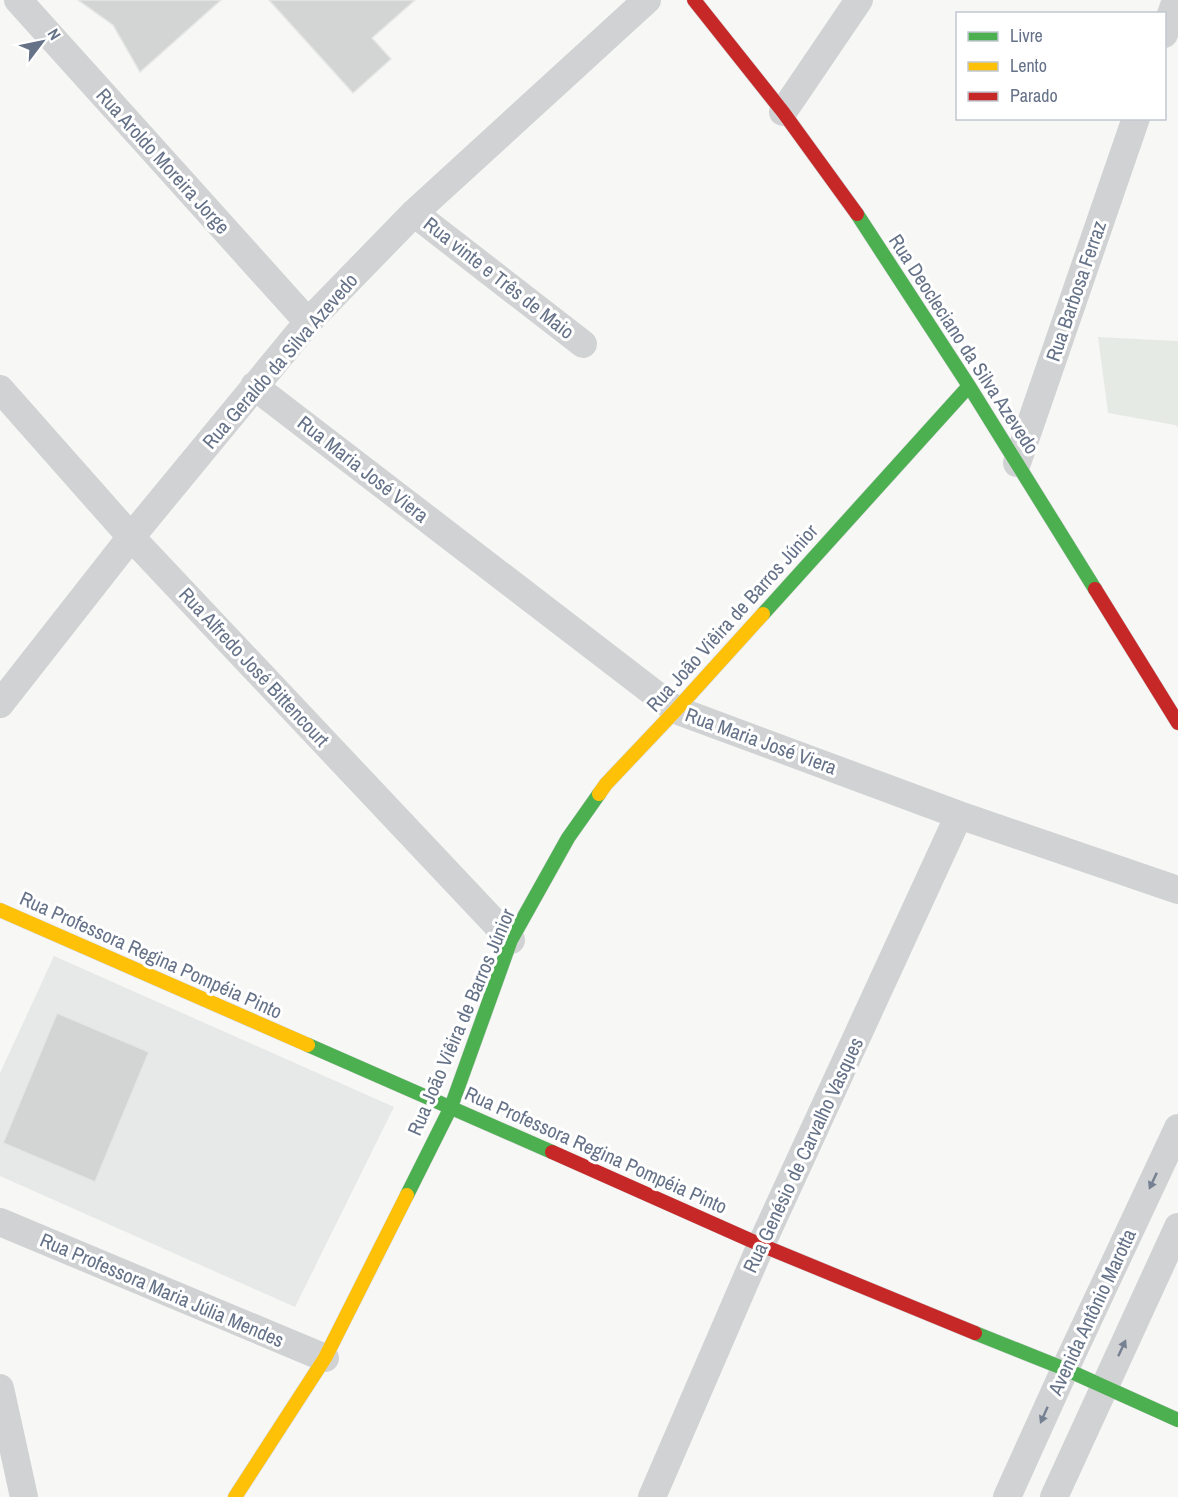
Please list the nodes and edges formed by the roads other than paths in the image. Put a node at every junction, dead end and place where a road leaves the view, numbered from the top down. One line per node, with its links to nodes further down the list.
1 (18, 0): 10 (street, Rua Aroldo Moreira Jorge)
2 (647, 0): 9 (street, Rua Geraldo da Silva Azevedo)
3 (694, 0): 7 (street, Rua Deocleciano da Silva Azevedo)
4 (859, 0): 7 (street)
5 (1176, 0): 6 (street)
6 (1166, 28)
7 (783, 112): 13 (street, Rua Deocleciano da Silva Azevedo)
8 (1135, 120): 15 (street, Rua Barbosa Ferraz)
9 (414, 213): 10 (street, Rua Geraldo da Silva Azevedo); 11 (street, Rua vinte e Três de Maio)
10 (308, 322): 12 (street, Rua Geraldo da Silva Azevedo)
11 (583, 344)
12 (254, 386): 16 (street, Rua Geraldo da Silva Azevedo); 18 (street, Rua Maria José Viera)
13 (969, 386): 15 (street, Rua Deocleciano da Silva Azevedo); 18 (street, Rua João Viêira de Barros Júnior)
14 (0, 389): 16 (street, Rua Alfredo José Bittencourt)
15 (1017, 463): 19 (street, Rua Deocleciano da Silva Azevedo)
16 (131, 537): 17 (street, Rua Geraldo da Silva Azevedo); 23 (street, Rua Alfredo José Bittencourt)
17 (0, 704)
18 (676, 710): 20 (street, Rua Maria José Viera); 23 (street, Rua João Viêira de Barros Júnior)
19 (1178, 723)
20 (959, 815): 21 (street, Rua Maria José Viera); 28 (street, Rua Genésio de Carvalho Vasques)
21 (1178, 890)
22 (0, 910): 24 (street, Rua Professora Regina Pompéia Pinto)
23 (511, 940): 24 (street, Rua João Viêira de Barros Júnior)
24 (451, 1107): 28 (street, Rua Professora Regina Pompéia Pinto); 29 (street, Rua João Viêira de Barros Júnior)
25 (1178, 1128): 30 (street, Avenida Antônio Marotta, one-way to 30)
26 (0, 1222): 29 (street, Rua Professora Maria Júlia Mendes)
27 (1178, 1227): 31 (street, one-way to 27)
28 (761, 1245): 30 (street, Rua Professora Regina Pompéia Pinto); 36 (street, Rua Genésio de Carvalho Vasques)
29 (325, 1358): 35 (street, Rua João Viêira de Barros Júnior)
30 (1065, 1369): 31 (street, Rua Professora Regina Pompéia Pinto); 37 (street, Avenida Antônio Marotta, one-way to 37)
31 (1105, 1387): 33 (street, Rua Professora Regina Pompéia Pinto); 38 (street)
32 (0, 1388): 34 (street)
33 (1178, 1420)
34 (24, 1497)
35 (235, 1497)
36 (652, 1497)
37 (1007, 1497)
38 (1054, 1497)

